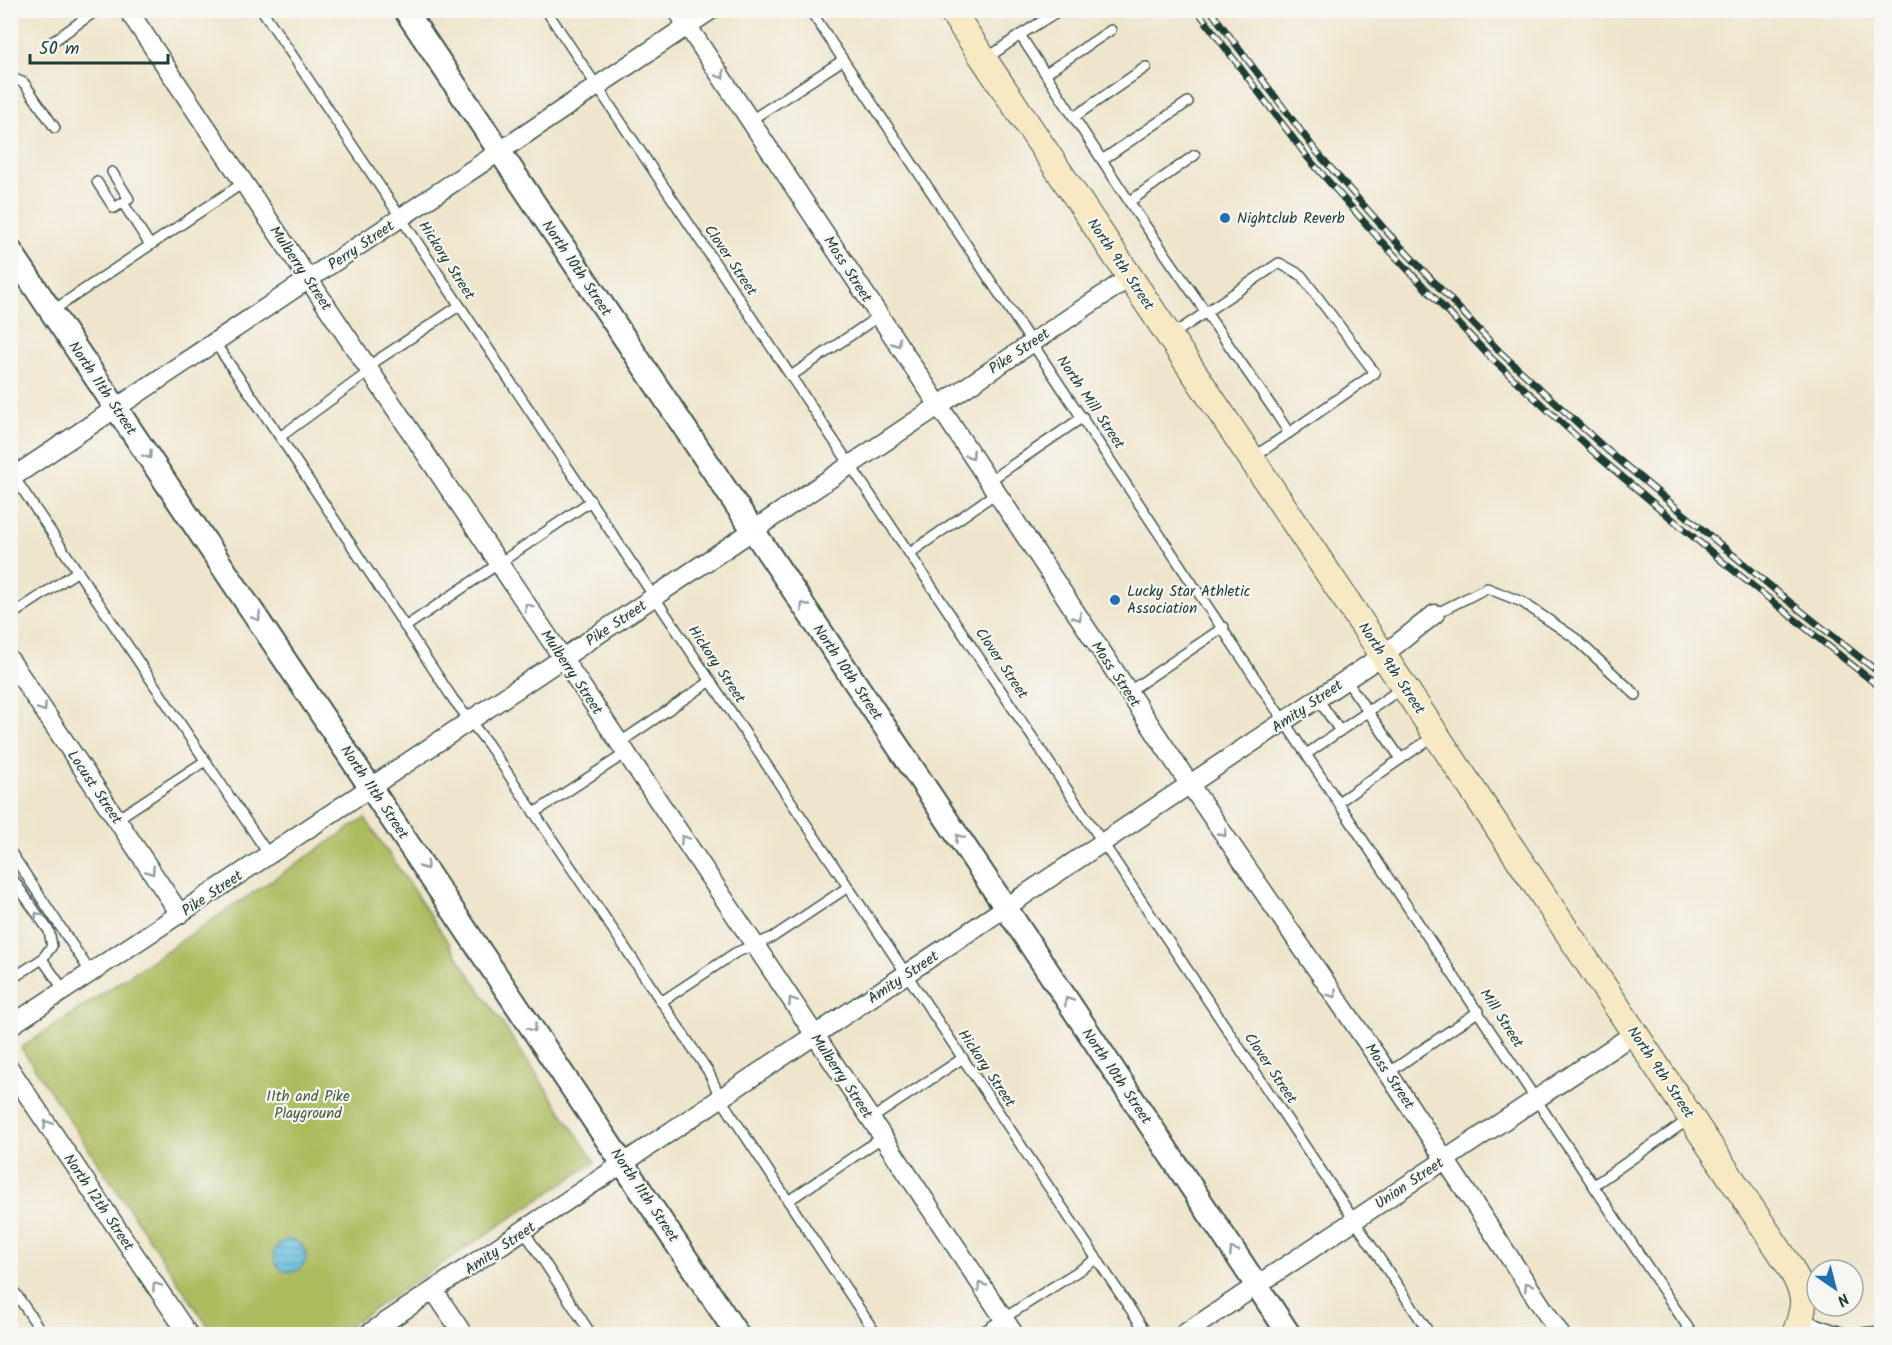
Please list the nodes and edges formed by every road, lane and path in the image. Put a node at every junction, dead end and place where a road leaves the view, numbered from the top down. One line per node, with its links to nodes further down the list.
1 (97, 10): 14 (lane)
2 (128, 10): 30 (street, Mulberry Street)
3 (262, 10): 33 (lane, Hickory Street)
4 (405, 10): 25 (street, North 10th Street)
5 (546, 10): 20 (lane, Clover Street)
6 (677, 10): 11 (street, Moss Street)
7 (711, 10): 11 (street, Perry Street)
8 (810, 10): 15 (lane, North Mill Street)
9 (951, 10): 16 (main road, North 9th Street)
10 (1060, 10): 13 (lane)
11 (688, 26): 20 (street, Perry Street); 23 (street, Moss Street, one-way to 23)
12 (1111, 30): 18 (lane)
13 (1020, 35): 16 (lane); 18 (lane)
14 (48, 45)
15 (843, 60): 23 (lane); 43 (lane, North Mill Street)
16 (984, 60): 36 (main road, North 9th Street)
17 (1146, 67): 22 (lane)
18 (1046, 73): 22 (lane)
19 (10, 77): 24 (lane)
20 (597, 87): 25 (street, Perry Street); 46 (lane, Clover Street)
21 (1188, 102): 27 (lane)
22 (1074, 117): 27 (lane)
23 (752, 120): 41 (street, Moss Street)
24 (55, 128)
25 (500, 153): 33 (street, Perry Street); 57 (street, North 10th Street)
26 (1196, 155): 31 (lane)
27 (1102, 160): 31 (lane)
28 (112, 172): 32 (lane)
29 (97, 182): 32 (lane)
30 (243, 183): 34 (lane); 37 (street, Mulberry Street)
31 (1129, 202): 40 (lane)
32 (123, 203): 34 (lane)
33 (401, 218): 37 (street, Perry Street); 38 (lane, Hickory Street)
34 (150, 246): 39 (lane)
35 (10, 250): 39 (street, North 11th Street)
36 (1130, 277): 42 (main road, North 9th Street); 43 (street, Pike Street)
37 (309, 280): 44 (street, Perry Street); 45 (street, Mulberry Street)
38 (459, 306): 45 (lane); 56 (lane, Hickory Street)
39 (52, 311): 48 (street, North 11th Street)
40 (1205, 312): 42 (lane); 50 (lane); 50 (lane)
41 (879, 316): 46 (lane); 47 (street, Moss Street, one-way to 47)
42 (1170, 337): 52 (main road, North 9th Street)
43 (1033, 342): 47 (street, Pike Street); 49 (lane, North Mill Street)
44 (215, 343): 48 (street, Perry Street); 51 (lane)
45 (369, 369): 51 (lane); 59 (street, Mulberry Street)
46 (791, 376): 53 (lane, Clover Street)
47 (939, 405): 53 (street, Pike Street); 55 (street, Moss Street, one-way to 55)
48 (117, 409): 54 (street, Perry Street); 85 (street, North 11th Street, one-way to 85)
49 (1083, 417): 55 (lane); 65 (lane, North Mill Street)
50 (1288, 433): 52 (lane)
51 (280, 437): 64 (lane)
52 (1252, 459): 66 (main road, North 9th Street)
53 (851, 465): 57 (street, Pike Street); 58 (lane, Clover Street)
54 (12, 475): 60 (lane)
55 (992, 487): 58 (lane); 72 (street, Moss Street, one-way to 72)
56 (591, 501): 59 (lane); 61 (lane, Hickory Street)
57 (753, 530): 61 (street, Pike Street); 94 (street, North 10th Street, one-way to 57)
58 (910, 553): 89 (lane, Clover Street)
59 (500, 564): 64 (lane); 67 (street, Mulberry Street, one-way to 59)
60 (78, 571): 63 (lane); 83 (lane)
61 (655, 597): 67 (street, Pike Street); 70 (lane, Hickory Street)
62 (1435, 614): 66 (street, Amity Street); 73 (lane)
63 (10, 616)
64 (405, 627): 76 (lane)
65 (1224, 627): 72 (lane); 77 (lane, North Mill Street)
66 (1383, 655): 69 (street, Amity Street); 71 (main road, North 9th Street)
67 (562, 658): 76 (street, Pike Street); 80 (street, Mulberry Street)
68 (10, 660): 88 (street, Locust Street, one-way to 88)
69 (1347, 680): 74 (street, Amity Street); 75 (lane)
70 (711, 681): 80 (lane); 93 (lane, Hickory Street)
71 (1404, 687): 75 (lane); 79 (main road, North 9th Street)
72 (1128, 692): 84 (street, Moss Street)
73 (1636, 695)
74 (1318, 699): 77 (street, Amity Street); 78 (lane)
75 (1368, 712): 78 (lane); 82 (lane)
76 (470, 720): 85 (street, Pike Street); 87 (lane)
77 (1286, 720): 81 (lane, Mill Street); 84 (street, Amity Street)
78 (1340, 731): 81 (lane)
79 (1436, 735): 82 (lane); 105 (main road, North 9th Street)
80 (623, 748): 87 (lane); 96 (street, Mulberry Street, one-way to 80)
81 (1308, 753): 86 (lane, Mill Street)
82 (1401, 759): 86 (lane)
83 (206, 761): 88 (lane); 91 (lane)
84 (1190, 785): 89 (street, Amity Street); 109 (street, Moss Street, one-way to 109)
85 (371, 787): 91 (street, Pike Street); 116 (street, North 11th Street, one-way to 116)
86 (1340, 801): 103 (lane, Mill Street)
87 (534, 813): 102 (lane)
88 (117, 819): 95 (street, Locust Street, one-way to 95)
89 (1103, 843): 94 (street, Amity Street); 119 (lane, Clover Street)
90 (10, 851): 98 (lane)
91 (269, 855): 95 (street, Pike Street)
92 (10, 875): 97 (lane, one-way to 92)
93 (848, 887): 96 (lane); 99 (lane, Hickory Street)
94 (1006, 908): 99 (street, Amity Street); 123 (street, North 10th Street, one-way to 94)
95 (180, 914): 98 (street, Pike Street)
96 (755, 945): 102 (lane); 106 (street, Mulberry Street, one-way to 96)
97 (42, 959): 100 (lane); 101 (lane)
98 (91, 973): 101 (street, Pike Street)
99 (907, 975): 106 (street, Amity Street); 107 (lane, Hickory Street)
100 (10, 980)
101 (64, 990): 104 (street, Pike Street)
102 (661, 1002): 111 (lane)
103 (1479, 1011): 109 (lane); 110 (lane, Mill Street)
104 (10, 1026)
105 (1635, 1033): 110 (street, Union Street); 112 (main road, North 9th Street)
106 (816, 1035): 111 (street, Amity Street); 113 (street, Mulberry Street)
107 (963, 1058): 113 (lane); 121 (lane, Hickory Street)
108 (10, 1069): 129 (street, North 12th Street, one-way to 108)
109 (1388, 1073): 115 (street, Moss Street)
110 (1537, 1098): 115 (street, Union Street); 117 (lane, Mill Street)
111 (721, 1099): 116 (street, Amity Street); 118 (lane)
112 (1692, 1118): 117 (lane); 126 (main road, North 9th Street)
113 (871, 1119): 114 (street, Mulberry Street)
114 (883, 1137): 118 (lane); 125 (street, Mulberry Street, one-way to 114)
115 (1445, 1159): 119 (street, Union Street); 140 (street, Moss Street, one-way to 115)
116 (624, 1164): 120 (street, Amity Street); 133 (street, North 11th Street)
117 (1594, 1185): 141 (lane, Mill Street)
118 (788, 1201): 134 (lane)
119 (1354, 1220): 123 (street, Union Street); 139 (lane, Clover Street)
120 (524, 1232): 124 (street, Amity Street); 132 (lane)
121 (1097, 1259): 125 (lane); 136 (lane, Hickory Street)
122 (10, 1286): 128 (lane)
123 (1257, 1286): 137 (street, Union Street); 138 (street, North 10th Street)
124 (434, 1291): 130 (street, Amity Street); 131 (street)
125 (1009, 1327): 135 (lane)
126 (1798, 1327): 142 (lane)
127 (1881, 1330): 142 (lane)
128 (43, 1335)
129 (188, 1335)
130 (368, 1335)
131 (463, 1335)
132 (591, 1335)
133 (737, 1335)
134 (876, 1335)
135 (979, 1335)
136 (1147, 1335)
137 (1184, 1335)
138 (1289, 1335)
139 (1430, 1335)
140 (1560, 1335)
141 (1687, 1335)
142 (1849, 1335)

